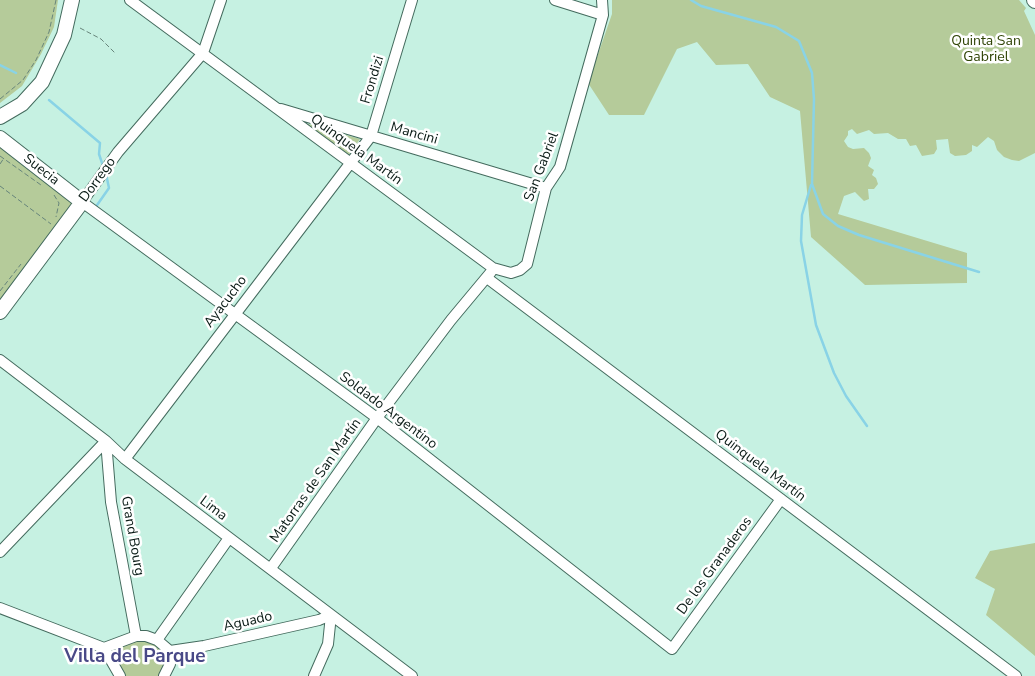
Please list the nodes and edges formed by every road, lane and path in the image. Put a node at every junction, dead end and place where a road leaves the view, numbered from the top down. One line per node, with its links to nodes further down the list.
1 (56, 0): 13 (path)
2 (63, 0): 15 (main road)
3 (72, 0): 16 (main road)
4 (130, 0): 11 (street, Quinquela Martín)
5 (221, 0): 11 (street)
6 (412, 0): 17 (street, Frondizi)
7 (555, 0): 9 (street)
8 (602, 0): 9 (street, San Gabriel)
9 (603, 15): 25 (street, San Gabriel)
10 (80, 28): 12 (path)
11 (203, 53): 14 (street, Quinquela Martín); 27 (street, Dorrego)
12 (116, 54)
13 (0, 99)
14 (274, 107): 17 (street, Mancini); 21 (street, Quinquela Martín)
15 (0, 108)
16 (0, 117)
17 (370, 136): 21 (street, Frondizi); 25 (street, Mancini)
18 (0, 138): 27 (main road, Suecia)
19 (0, 156): 20 (path)
20 (4, 158): 22 (path); 24 (path)
21 (349, 162): 29 (street, Quinquela Martín); 33 (street, Ayacucho)
22 (0, 164)
23 (0, 186): 26 (path)
24 (43, 187)
25 (546, 188): 29 (street, San Gabriel)
26 (51, 192)
27 (82, 202): 32 (main road, Dorrego); 33 (street, Soldado Argentino)
28 (23, 262): 31 (path)
29 (493, 268): 30 (street, Matorras de San Martín)
30 (487, 278): 35 (street, Matorras de San Martín); 38 (street, Quinquela Martín)
31 (0, 291)
32 (0, 312)
33 (234, 313): 35 (street, Soldado Argentino); 37 (street, Ayacucho)
34 (0, 360): 36 (street, Lima)
35 (377, 418): 41 (street, Matorras de San Martín); 47 (street, Soldado Argentino)
36 (106, 441): 37 (street, Lima); 40 (street); 44 (street, Grand Bourg)
37 (125, 459): 39 (street, Lima)
38 (781, 499): 47 (street, De los Granaderos); 53 (street, Quinquela Martín)
39 (229, 538): 41 (street, Lima); 45 (street)
40 (0, 552)
41 (271, 568): 43 (street, Lima)
42 (0, 608): 46 (street)
43 (331, 615): 48 (street, Aguado); 51 (street); 52 (street, Lima)
44 (136, 636): 45 (street); 46 (street)
45 (156, 640): 48 (street)
46 (104, 648): 49 (street)
47 (672, 649)
48 (170, 651): 50 (street)
49 (120, 676)
50 (164, 676)
51 (314, 676)
52 (412, 676)
53 (1016, 676)

